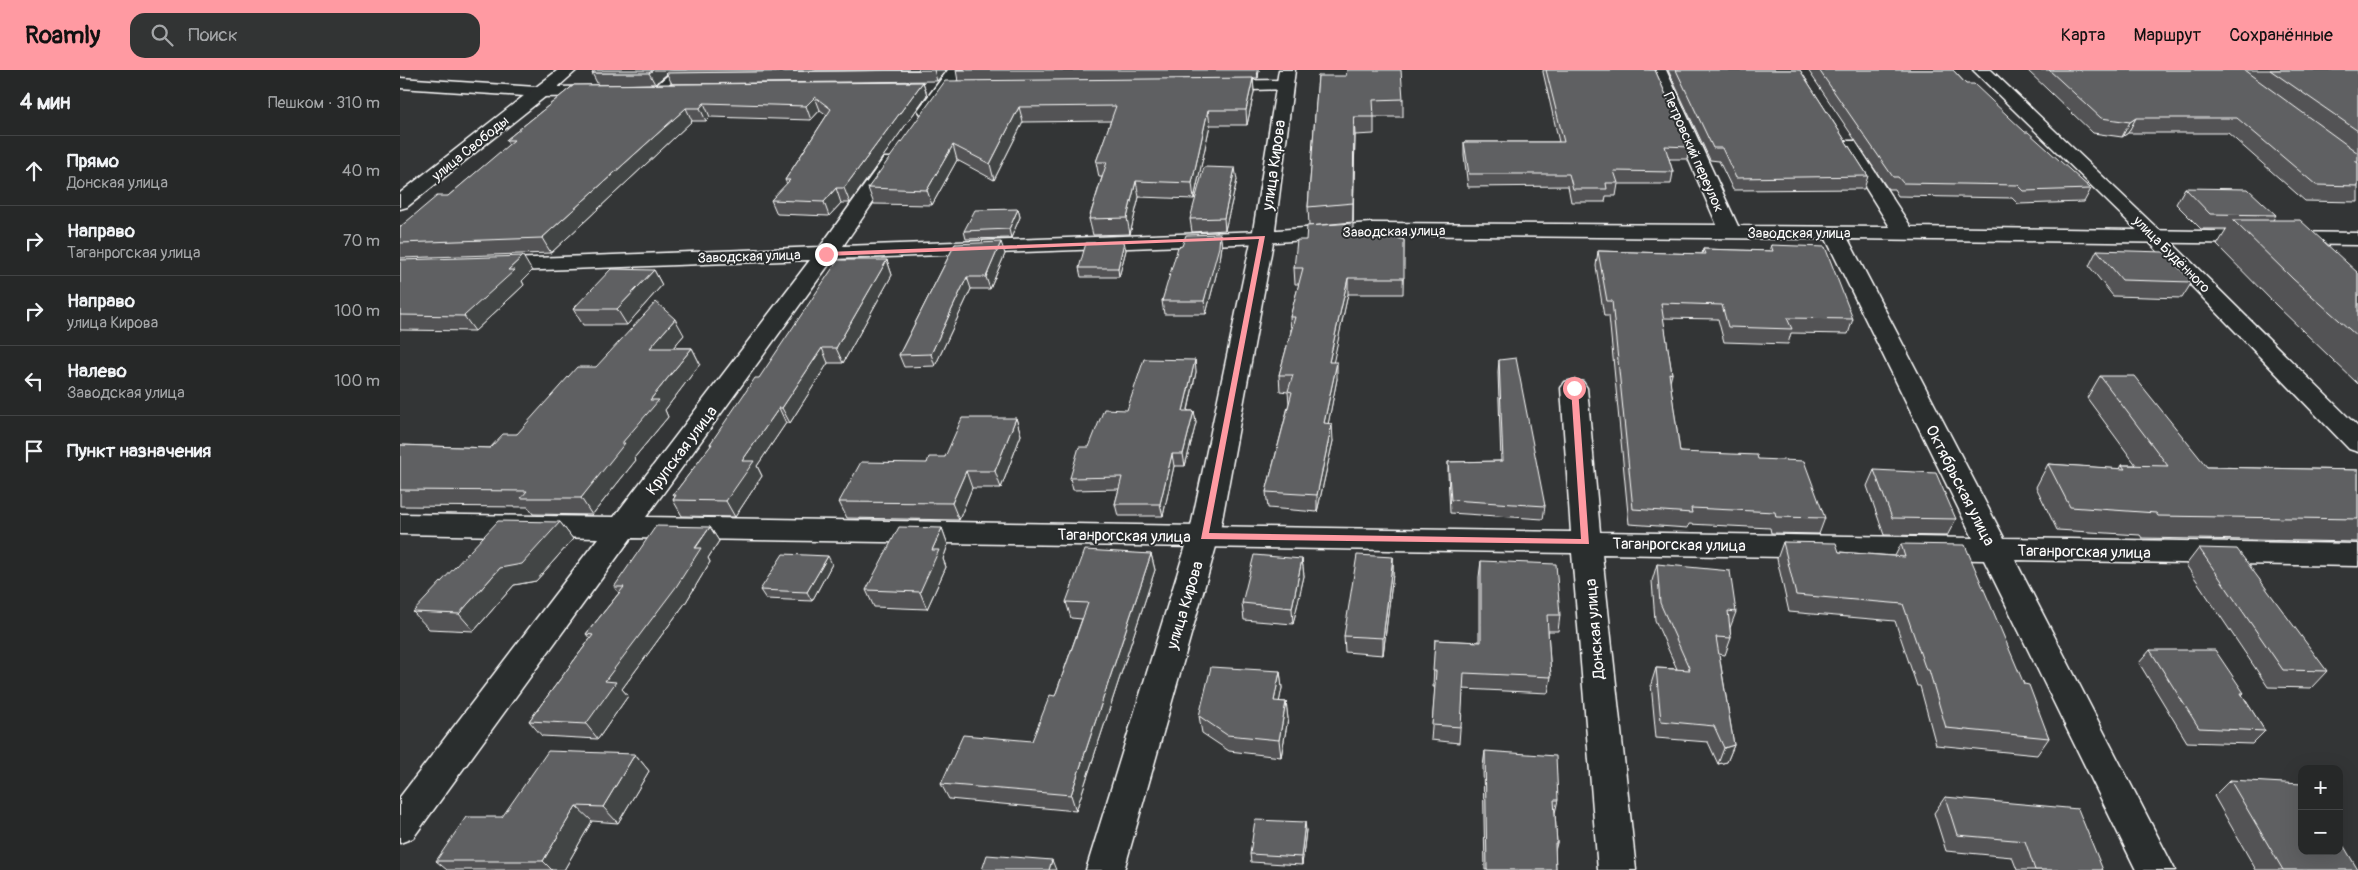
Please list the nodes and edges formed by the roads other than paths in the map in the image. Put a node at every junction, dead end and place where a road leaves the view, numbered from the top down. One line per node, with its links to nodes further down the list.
1 (406, 70): 6 (street)
2 (569, 70): 15 (street, улица Свободы)
3 (680, 70): 14 (lane)
4 (1658, 70): 19 (street, Петровский переулок)
5 (1981, 70): 22 (street, улица Будённого)
6 (400, 73)
7 (1286, 78): 10 (street); 23 (street, улица Кирова)
8 (400, 83): 15 (street)
9 (945, 84): 25 (street, Крупская улица)
10 (1196, 86)
11 (685, 90): 14 (street)
12 (617, 91): 15 (street)
13 (636, 91): 14 (street)
14 (655, 91)
15 (540, 92): 17 (street, улица Свободы); 18 (street, улица Свободы)
16 (1836, 127): 21 (street)
17 (400, 183)
18 (400, 204)
19 (1730, 233): 20 (street, Заводская улица); 23 (street, Заводская улица)
20 (1834, 233): 21 (street, Заводская улица); 33 (street, Октябрьская улица)
21 (1905, 234): 22 (street, Заводская улица)
22 (2153, 235): 24 (street, Заводская улица); 28 (street, улица Будённого)
23 (1263, 237): 25 (street, Заводская улица); 31 (street, улица Кирова)
24 (2358, 239)
25 (826, 254): 26 (street, Заводская улица); 30 (street, Крупская улица)
26 (469, 265)
27 (1574, 388): 32 (street, Донская улица)
28 (2358, 443)
29 (400, 524): 30 (street, Таганрогская улица)
30 (623, 527): 31 (street, Таганрогская улица); 35 (street, Крупская улица)
31 (1204, 536): 32 (street, Таганрогская улица); 36 (street, улица Кирова)
32 (1586, 542): 33 (street, Таганрогская улица); 37 (street, Донская улица)
33 (1994, 549): 34 (street, Таганрогская улица); 38 (street, Октябрьская улица)
34 (2358, 555)
35 (400, 826)
36 (1105, 870)
37 (1617, 870)
38 (2156, 870)

